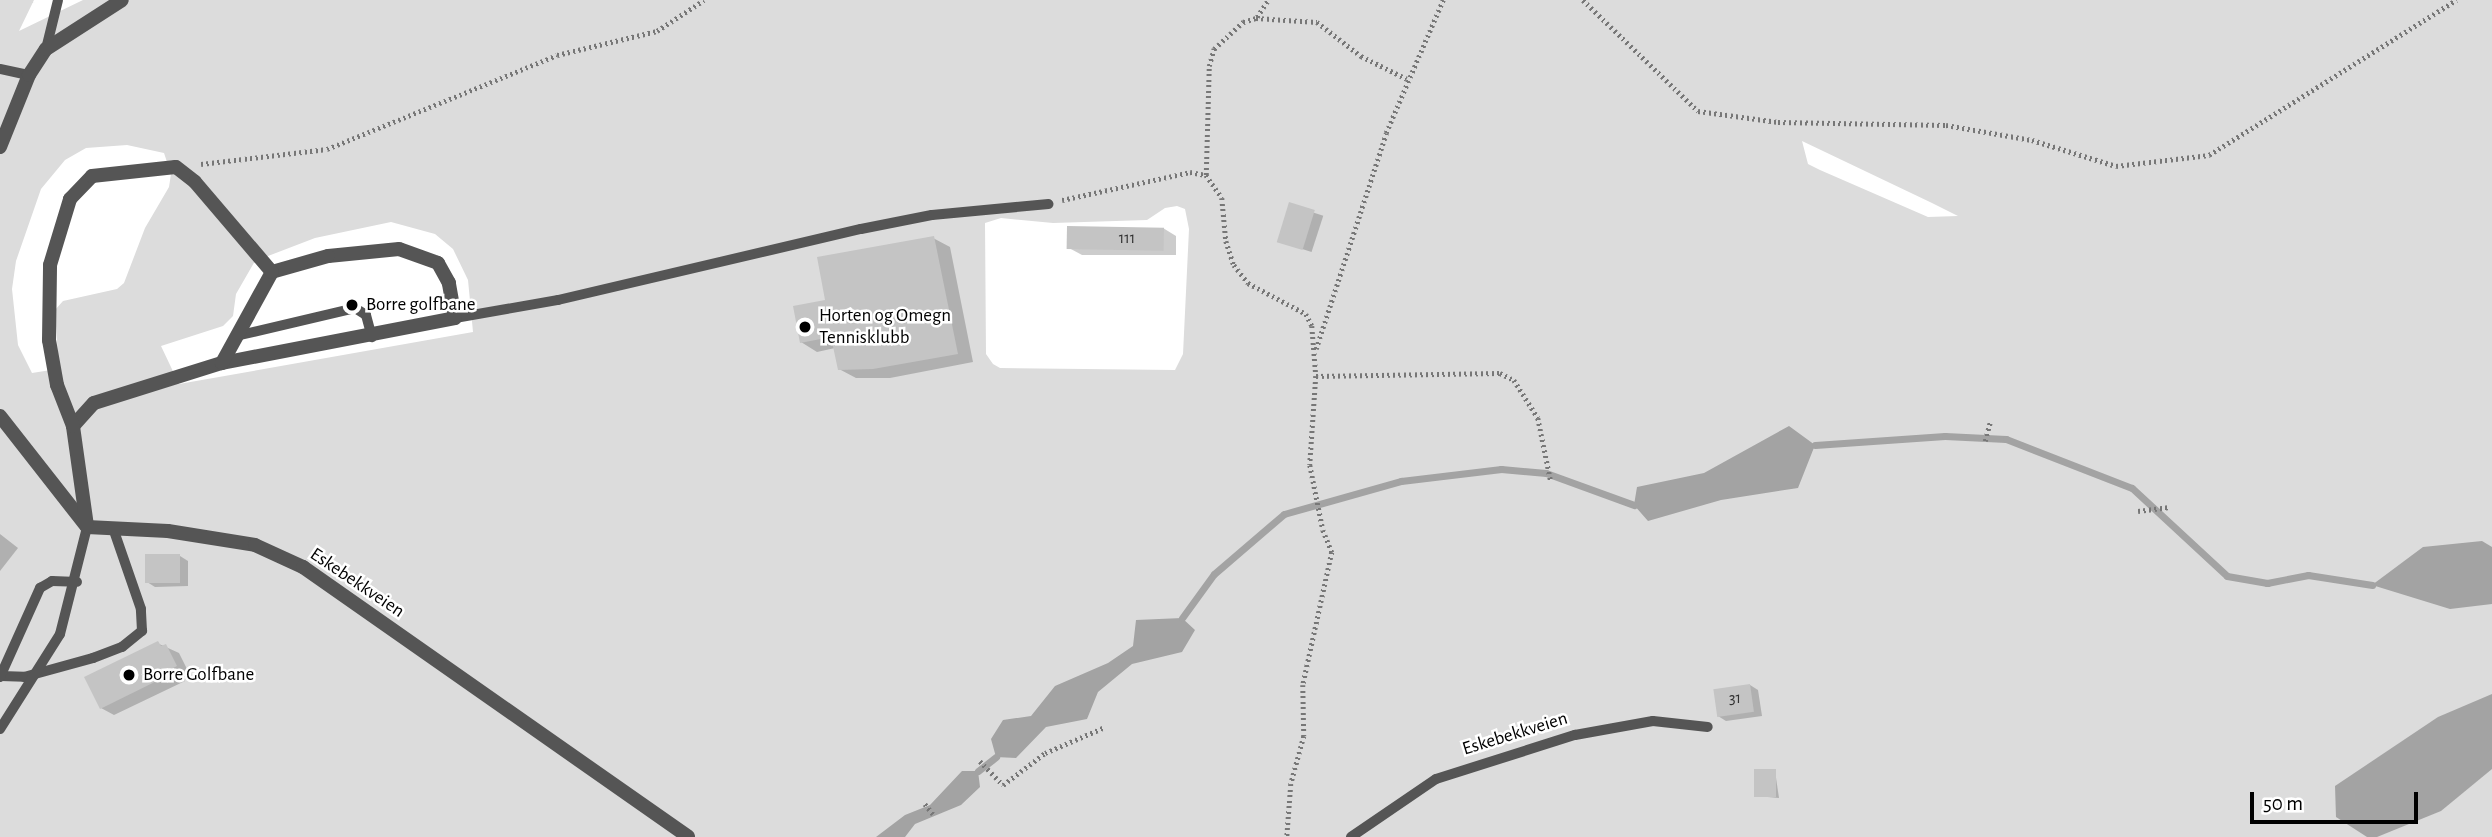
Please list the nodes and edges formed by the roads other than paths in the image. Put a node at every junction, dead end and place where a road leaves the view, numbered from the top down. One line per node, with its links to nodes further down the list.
1 (58, 0): 3 (lane)
2 (122, 0): 3 (street)
3 (46, 49): 5 (street)
4 (0, 69): 5 (lane)
5 (29, 75): 6 (street)
6 (0, 146)
7 (1048, 204): 9 (lane)
8 (272, 272): 9 (street); 10 (street); 14 (street)
9 (455, 318): 11 (street)
10 (236, 336): 11 (lane); 12 (street)
11 (372, 337): 12 (street)
12 (222, 363): 14 (street)
13 (0, 416): 15 (street)
14 (73, 426): 15 (street)
15 (88, 527): 16 (street, Eskebekkveien); 17 (lane)
16 (113, 528): 18 (lane); 22 (street, Eskebekkveien)
17 (77, 582): 18 (lane); 19 (lane)
18 (39, 674): 19 (lane); 21 (lane)
19 (0, 677)
20 (1708, 727): 23 (lane, Eskebekkveien)
21 (0, 729)
22 (688, 837)
23 (1351, 837)

